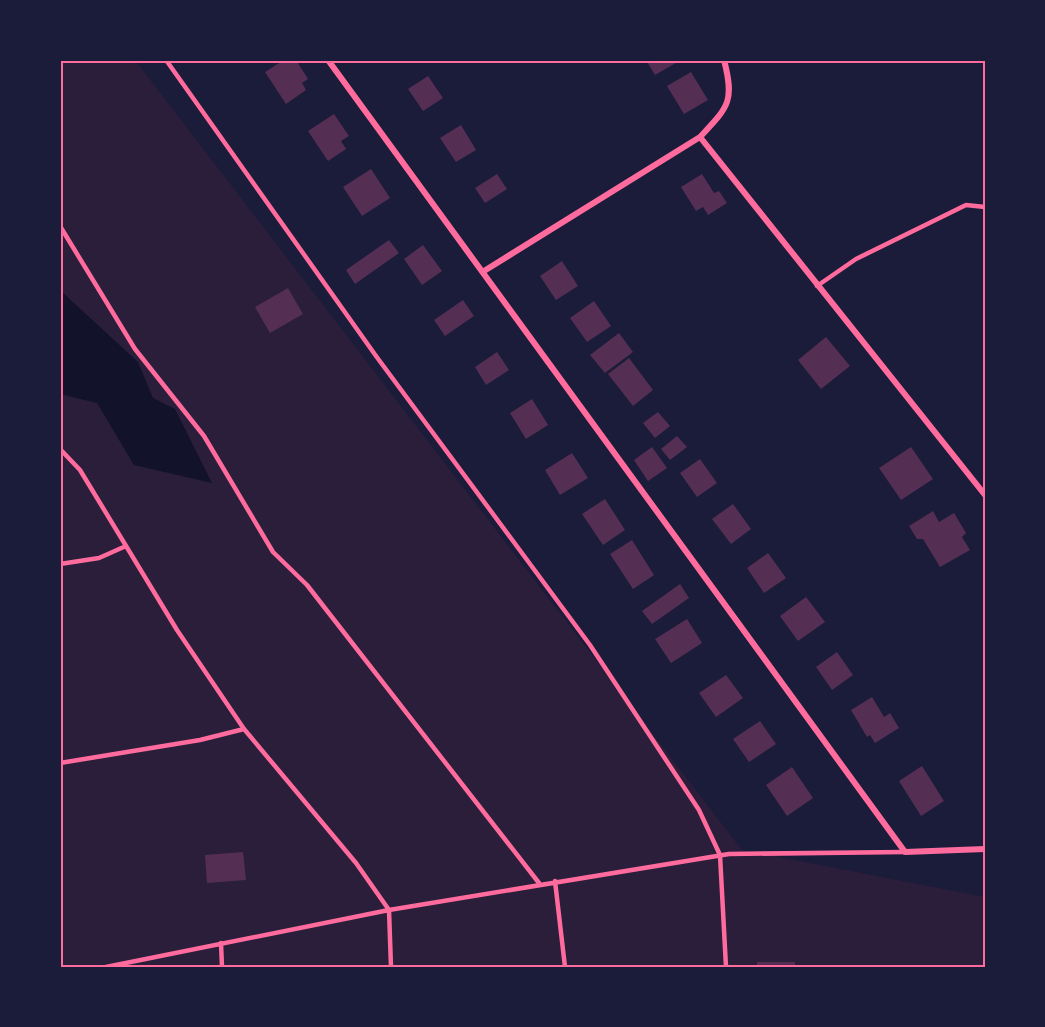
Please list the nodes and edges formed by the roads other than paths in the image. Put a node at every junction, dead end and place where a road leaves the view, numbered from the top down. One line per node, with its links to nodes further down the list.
1 (166, 60): 17 (lane)
2 (328, 60): 7 (street)
3 (724, 60): 4 (street)
4 (700, 137): 7 (street); 8 (street)
5 (985, 207): 8 (lane)
6 (60, 226): 19 (lane)
7 (484, 271): 16 (street)
8 (817, 286): 10 (street)
9 (60, 449): 11 (lane)
10 (985, 495)
11 (126, 546): 12 (lane); 13 (lane)
12 (60, 564)
13 (244, 729): 14 (lane); 20 (lane)
14 (60, 764)
15 (985, 849): 16 (street)
16 (905, 852): 17 (lane)
17 (720, 855): 18 (lane); 27 (lane)
18 (555, 881): 19 (lane); 26 (lane)
19 (539, 883): 20 (lane)
20 (389, 910): 21 (lane); 25 (lane)
21 (221, 944): 22 (lane); 24 (lane)
22 (116, 966): 23 (lane)
23 (106, 967)
24 (222, 967)
25 (391, 967)
26 (565, 967)
27 (726, 967)

